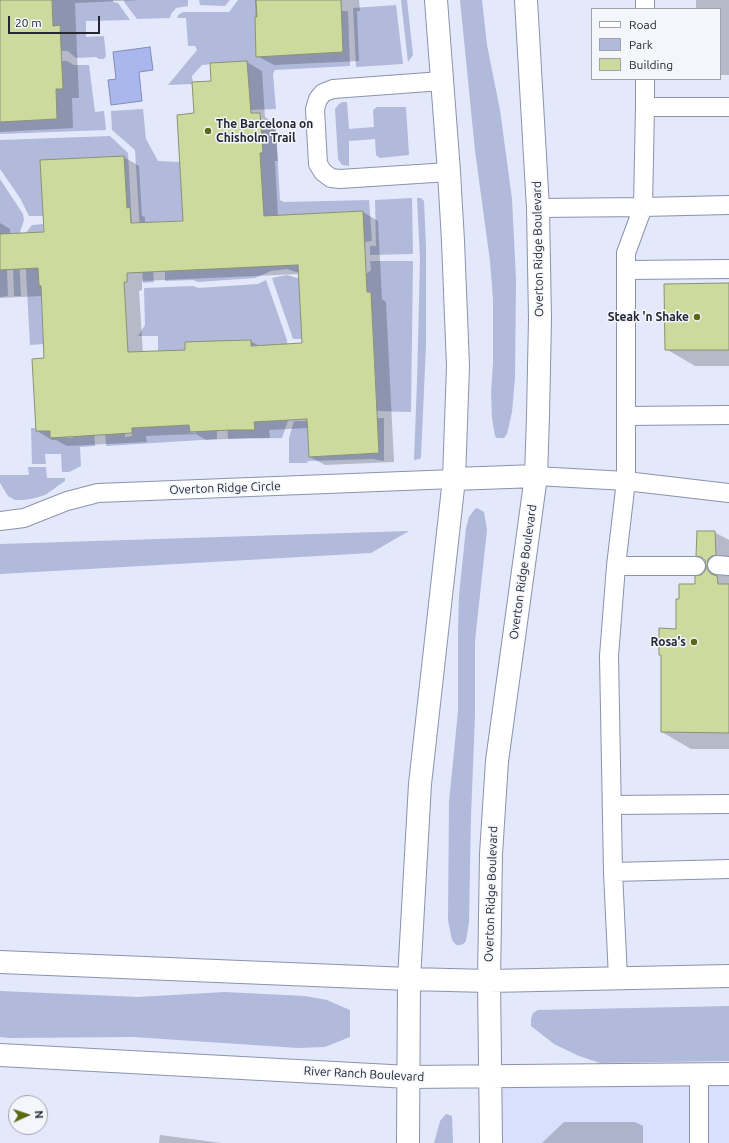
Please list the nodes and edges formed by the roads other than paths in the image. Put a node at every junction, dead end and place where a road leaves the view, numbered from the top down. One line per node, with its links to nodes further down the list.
1 (436, 0): 4 (street)
2 (526, 0): 10 (street, Overton Ridge Boulevard)
3 (645, 80): 6 (lane)
4 (442, 81): 7 (street); 7 (lane)
5 (729, 107): 6 (lane)
6 (645, 108): 9 (lane)
7 (449, 172): 16 (street)
8 (729, 205): 9 (lane)
9 (643, 207): 10 (lane); 12 (lane)
10 (538, 208): 15 (street, Overton Ridge Boulevard)
11 (729, 269): 12 (lane)
12 (626, 270): 14 (lane)
13 (724, 412): 14 (lane)
14 (626, 416): 17 (lane)
15 (536, 476): 16 (street); 17 (lane); 30 (street, Overton Ridge Boulevard)
16 (454, 479): 19 (lane, Overton Ridge Circle); 29 (street)
17 (626, 481): 18 (lane); 20 (lane)
18 (729, 493)
19 (0, 521)
20 (616, 566): 21 (lane); 22 (lane)
21 (696, 566)
22 (612, 804): 23 (lane); 25 (lane)
23 (729, 804)
24 (729, 869): 25 (lane)
25 (613, 872): 28 (lane)
26 (0, 962): 29 (street)
27 (729, 976): 28 (street)
28 (618, 978): 30 (street)
29 (409, 979): 30 (street); 35 (street)
30 (489, 981): 34 (street, Overton Ridge Boulevard)
31 (0, 1055): 35 (street, River Ranch Boulevard)
32 (729, 1074): 33 (street, River Ranch Boulevard)
33 (699, 1075): 34 (street, River Ranch Boulevard); 38 (lane)
34 (489, 1076): 35 (street, River Ranch Boulevard); 37 (street, Overton Ridge Boulevard)
35 (409, 1077): 36 (street)
36 (408, 1143)
37 (491, 1143)
38 (699, 1143)

